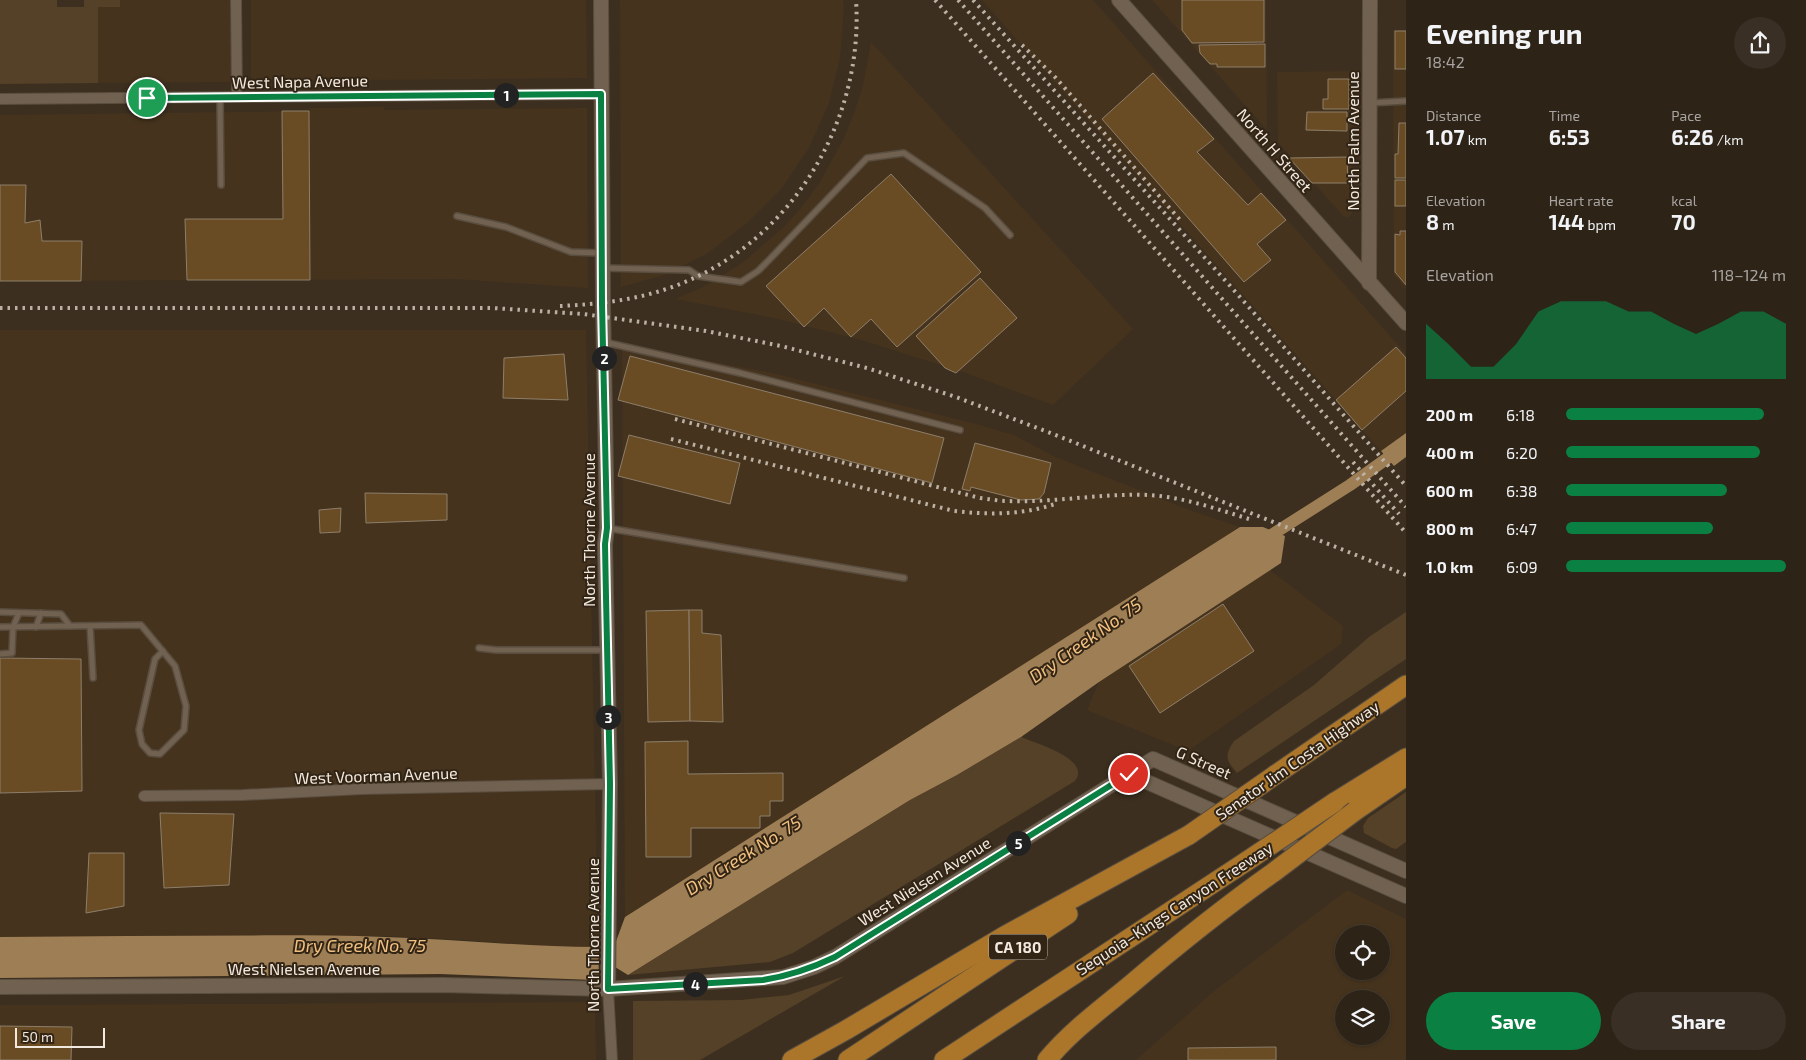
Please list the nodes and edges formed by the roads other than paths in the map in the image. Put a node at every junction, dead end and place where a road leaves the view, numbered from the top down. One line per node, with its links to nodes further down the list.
1 (236, 0): 7 (street)
2 (601, 0): 5 (street, North Thorne Avenue)
3 (1119, 0): 16 (street, North H Street)
4 (1370, 0): 10 (street, North Palm Avenue)
5 (601, 94): 7 (street, West Napa Avenue); 14 (street, North Thorne Avenue)
6 (220, 97): 7 (street, West Napa Avenue); 8 (street, West Napa Avenue); 11 (lane)
7 (237, 97)
8 (0, 99)
9 (1406, 101): 10 (lane)
10 (1369, 103): 16 (street, North Palm Avenue)
11 (221, 185)
12 (456, 216): 14 (lane)
13 (1010, 235): 15 (lane)
14 (602, 253): 15 (street, North Thorne Avenue)
15 (602, 268): 18 (street, North Thorne Avenue)
16 (1369, 283): 17 (street, North H Street)
17 (1406, 323)
18 (603, 342): 19 (lane); 20 (street, North Thorne Avenue)
19 (960, 430)
20 (607, 528): 21 (lane); 31 (street, North Thorne Avenue)
21 (904, 578)
22 (0, 612): 23 (lane)
23 (19, 613): 24 (lane); 28 (lane)
24 (41, 613): 25 (lane); 29 (lane)
25 (70, 626): 26 (lane); 29 (lane)
26 (90, 626): 32 (lane); 34 (lane)
27 (0, 627): 28 (lane)
28 (13, 627): 29 (lane); 33 (lane)
29 (36, 627)
30 (479, 648): 31 (lane)
31 (607, 650): 39 (street, North Thorne Avenue)
32 (163, 651): 32 (lane)
33 (0, 654)
34 (93, 678)
35 (1406, 685): 41 (highway, Senator Jim Costa Highway / CA 180, bridge)
36 (1406, 758): 53 (highway, Sequoia–Kings Canyon Freeway, bridge)
37 (1129, 774): 42 (street, G Street); 43 (street); 45 (street, West Nielsen Avenue)
38 (1406, 776): 48 (highway, bridge)
39 (610, 784): 40 (street, West Voorman Avenue); 45 (street, North Thorne Avenue)
40 (144, 796)
41 (1189, 835): 47 (highway); 52 (highway, CA 180)
42 (1404, 871): 43 (street)
43 (1391, 889): 44 (street)
44 (1406, 896)
45 (608, 984): 46 (street, West Nielsen Avenue); 49 (street, North Thorne Avenue)
46 (0, 988)
47 (846, 1030): 50 (highway); 51 (highway)
48 (1048, 1057)
49 (612, 1060)
50 (792, 1060)
51 (798, 1060)
52 (848, 1060)
53 (944, 1060)

